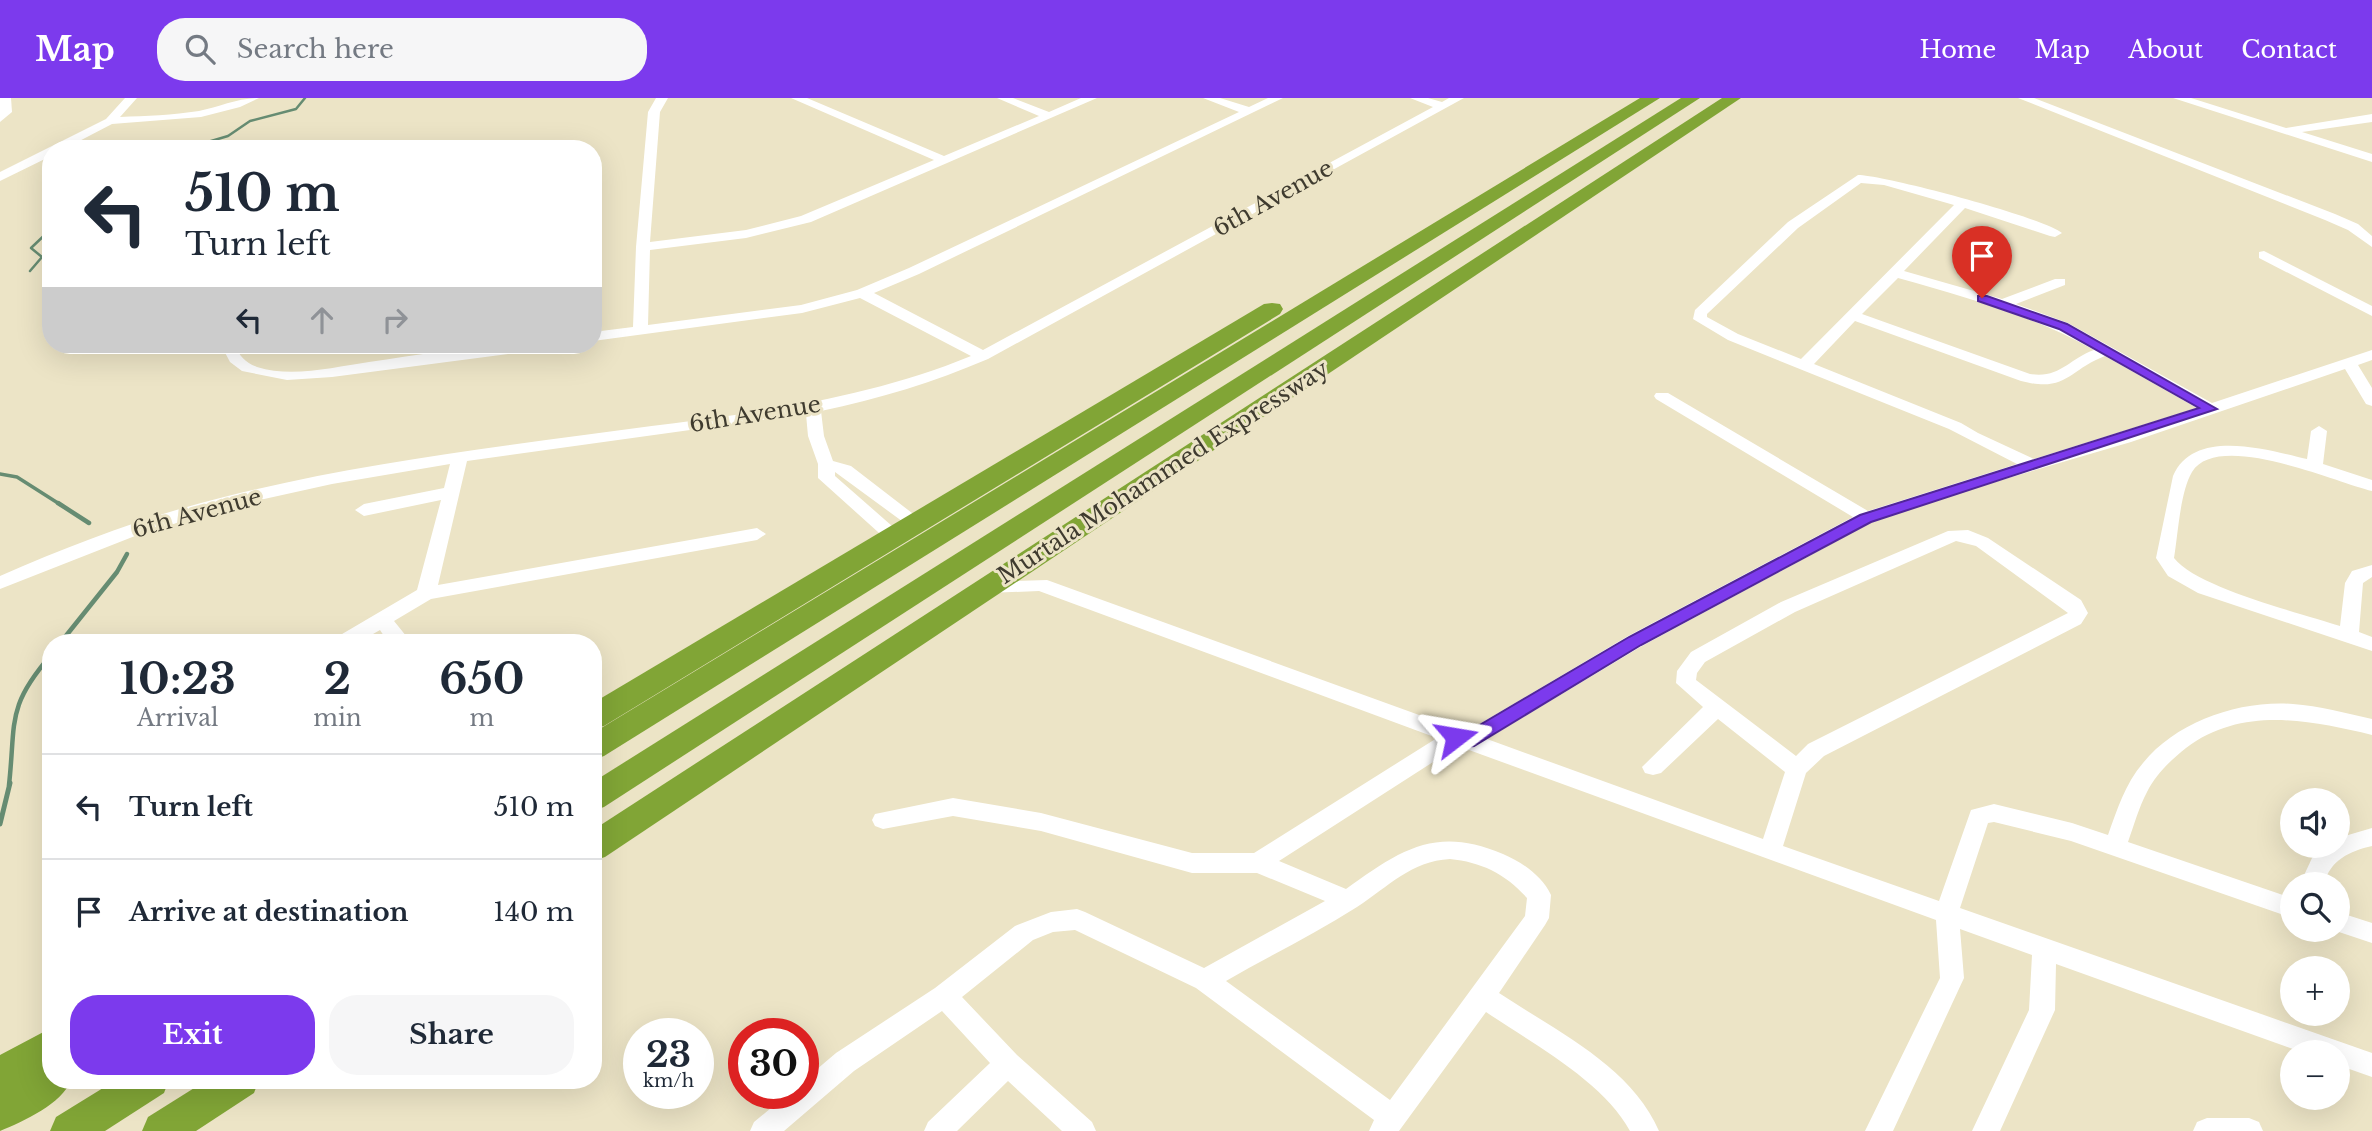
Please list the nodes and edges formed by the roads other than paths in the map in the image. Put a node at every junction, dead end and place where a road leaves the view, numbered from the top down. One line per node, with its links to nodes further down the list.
1 (5, 98): 21 (street)
2 (131, 98): 23 (street)
3 (253, 98): 23 (street)
4 (662, 98): 38 (street)
5 (797, 98): 28 (street)
6 (1003, 98): 20 (street)
7 (1091, 98): 20 (street)
8 (1209, 98): 19 (street)
9 (1277, 98): 19 (street)
10 (1416, 98): 18 (street)
11 (1458, 98): 18 (street, 6th Avenue)
12 (1622, 98): 36 (highway)
13 (1652, 98): 32 (highway)
14 (1692, 98): 30 (highway, Murtala Mohammed Expressway)
15 (1732, 98): 44 (highway, Murtala Mohammed Expressway)
16 (2024, 98): 34 (street)
17 (2179, 98): 24 (street)
18 (1442, 107): 53 (street, 6th Avenue)
19 (1249, 111): 42 (street)
20 (1050, 116): 28 (street)
21 (0, 118)
22 (2372, 118): 24 (street)
23 (110, 121): 25 (street)
24 (2281, 131): 27 (street)
25 (73, 140)
26 (42, 156): 29 (street)
27 (2372, 158)
28 (946, 161): 38 (street)
29 (0, 177)
30 (1532, 200): 44 (highway); 90 (highway, Murtala Mohammed Expressway)
31 (1963, 203): 35 (street); 40 (street); 55 (street)
32 (1472, 208): 36 (highway); 87 (highway)
33 (2372, 222): 34 (street)
34 (2353, 227): 37 (street)
35 (2055, 233)
36 (1390, 237): 69 (highway)
37 (2372, 243)
38 (643, 247): 47 (street)
39 (2264, 255): 45 (street)
40 (1894, 272): 43 (street); 46 (street)
41 (2060, 282): 43 (street)
42 (862, 293): 47 (street); 53 (street)
43 (2003, 304): 49 (street)
44 (1410, 310): 72 (highway, Murtala Mohammed Expressway)
45 (2372, 312)
46 (1852, 315): 49 (street); 55 (street)
47 (640, 331): 48 (street)
48 (602, 336)
49 (2107, 350): 59 (street)
50 (231, 354): 51 (street)
51 (438, 354)
52 (2372, 355): 54 (street)
53 (984, 356): 58 (street, 6th Avenue)
54 (2349, 363): 57 (street); 59 (street)
55 (1804, 365): 63 (street)
56 (1662, 396): 68 (street)
57 (2372, 401)
58 (813, 407): 61 (street, 6th Avenue); 62 (street)
59 (2210, 409): 63 (street)
60 (2319, 431): 64 (street)
61 (460, 457): 66 (street); 74 (street, 6th Avenue)
62 (826, 464): 69 (street); 71 (street)
63 (2032, 465): 68 (street)
64 (2314, 468): 65 (street); 81 (street)
65 (2372, 486)
66 (451, 492): 67 (street); 77 (street)
67 (364, 510)
68 (1866, 518): 86 (street)
69 (916, 523): 71 (highway)
70 (757, 534): 77 (street)
71 (894, 537): 84 (highway)
72 (1034, 556): 75 (street); 76 (highway, Murtala Mohammed Expressway)
73 (2372, 571): 81 (street)
74 (0, 583)
75 (1040, 585): 76 (street); 86 (street)
76 (987, 587): 93 (highway, Murtala Mohammed Expressway)
77 (426, 593): 78 (street)
78 (383, 619): 79 (street); 80 (street)
79 (358, 634)
80 (392, 634)
81 (2349, 636): 82 (street)
82 (2372, 644)
83 (1717, 707): 88 (street); 89 (street); 89 (street)
84 (602, 713)
85 (2372, 727): 94 (street)
86 (1462, 739): 95 (street); 96 (street)
87 (602, 742)
88 (1653, 767)
89 (1797, 768): 95 (street)
90 (602, 791)
91 (883, 820): 96 (street)
92 (2372, 837): 97 (street)
93 (602, 841)
94 (2115, 847): 99 (street); 100 (street)
95 (1770, 851): 100 (street)
96 (1258, 863): 98 (street)
97 (2315, 872)
98 (1348, 900): 104 (street); 106 (street)
99 (2280, 904)
100 (1947, 913): 103 (street); 124 (street)
101 (2350, 926): 102 (street)
102 (2372, 933)
103 (2045, 947): 107 (street); 125 (street)
104 (1205, 980): 105 (street); 117 (street)
105 (944, 996): 110 (street); 120 (street)
106 (1483, 996): 117 (street); 123 (street)
107 (2304, 1040)
108 (42, 1050): 112 (highway)
109 (2350, 1057): 111 (street)
110 (1008, 1064): 121 (street); 122 (street)
111 (2372, 1065)
112 (0, 1076)
113 (42, 1086): 116 (highway)
114 (136, 1089): 118 (highway)
115 (226, 1089): 119 (highway)
116 (0, 1112)
117 (1388, 1125)
118 (70, 1131)
119 (162, 1131)
120 (764, 1131)
121 (938, 1131)
122 (1082, 1131)
123 (1645, 1131)
124 (1879, 1131)
125 (1986, 1131)
126 (2207, 1131): 127 (street)
127 (2249, 1131)

